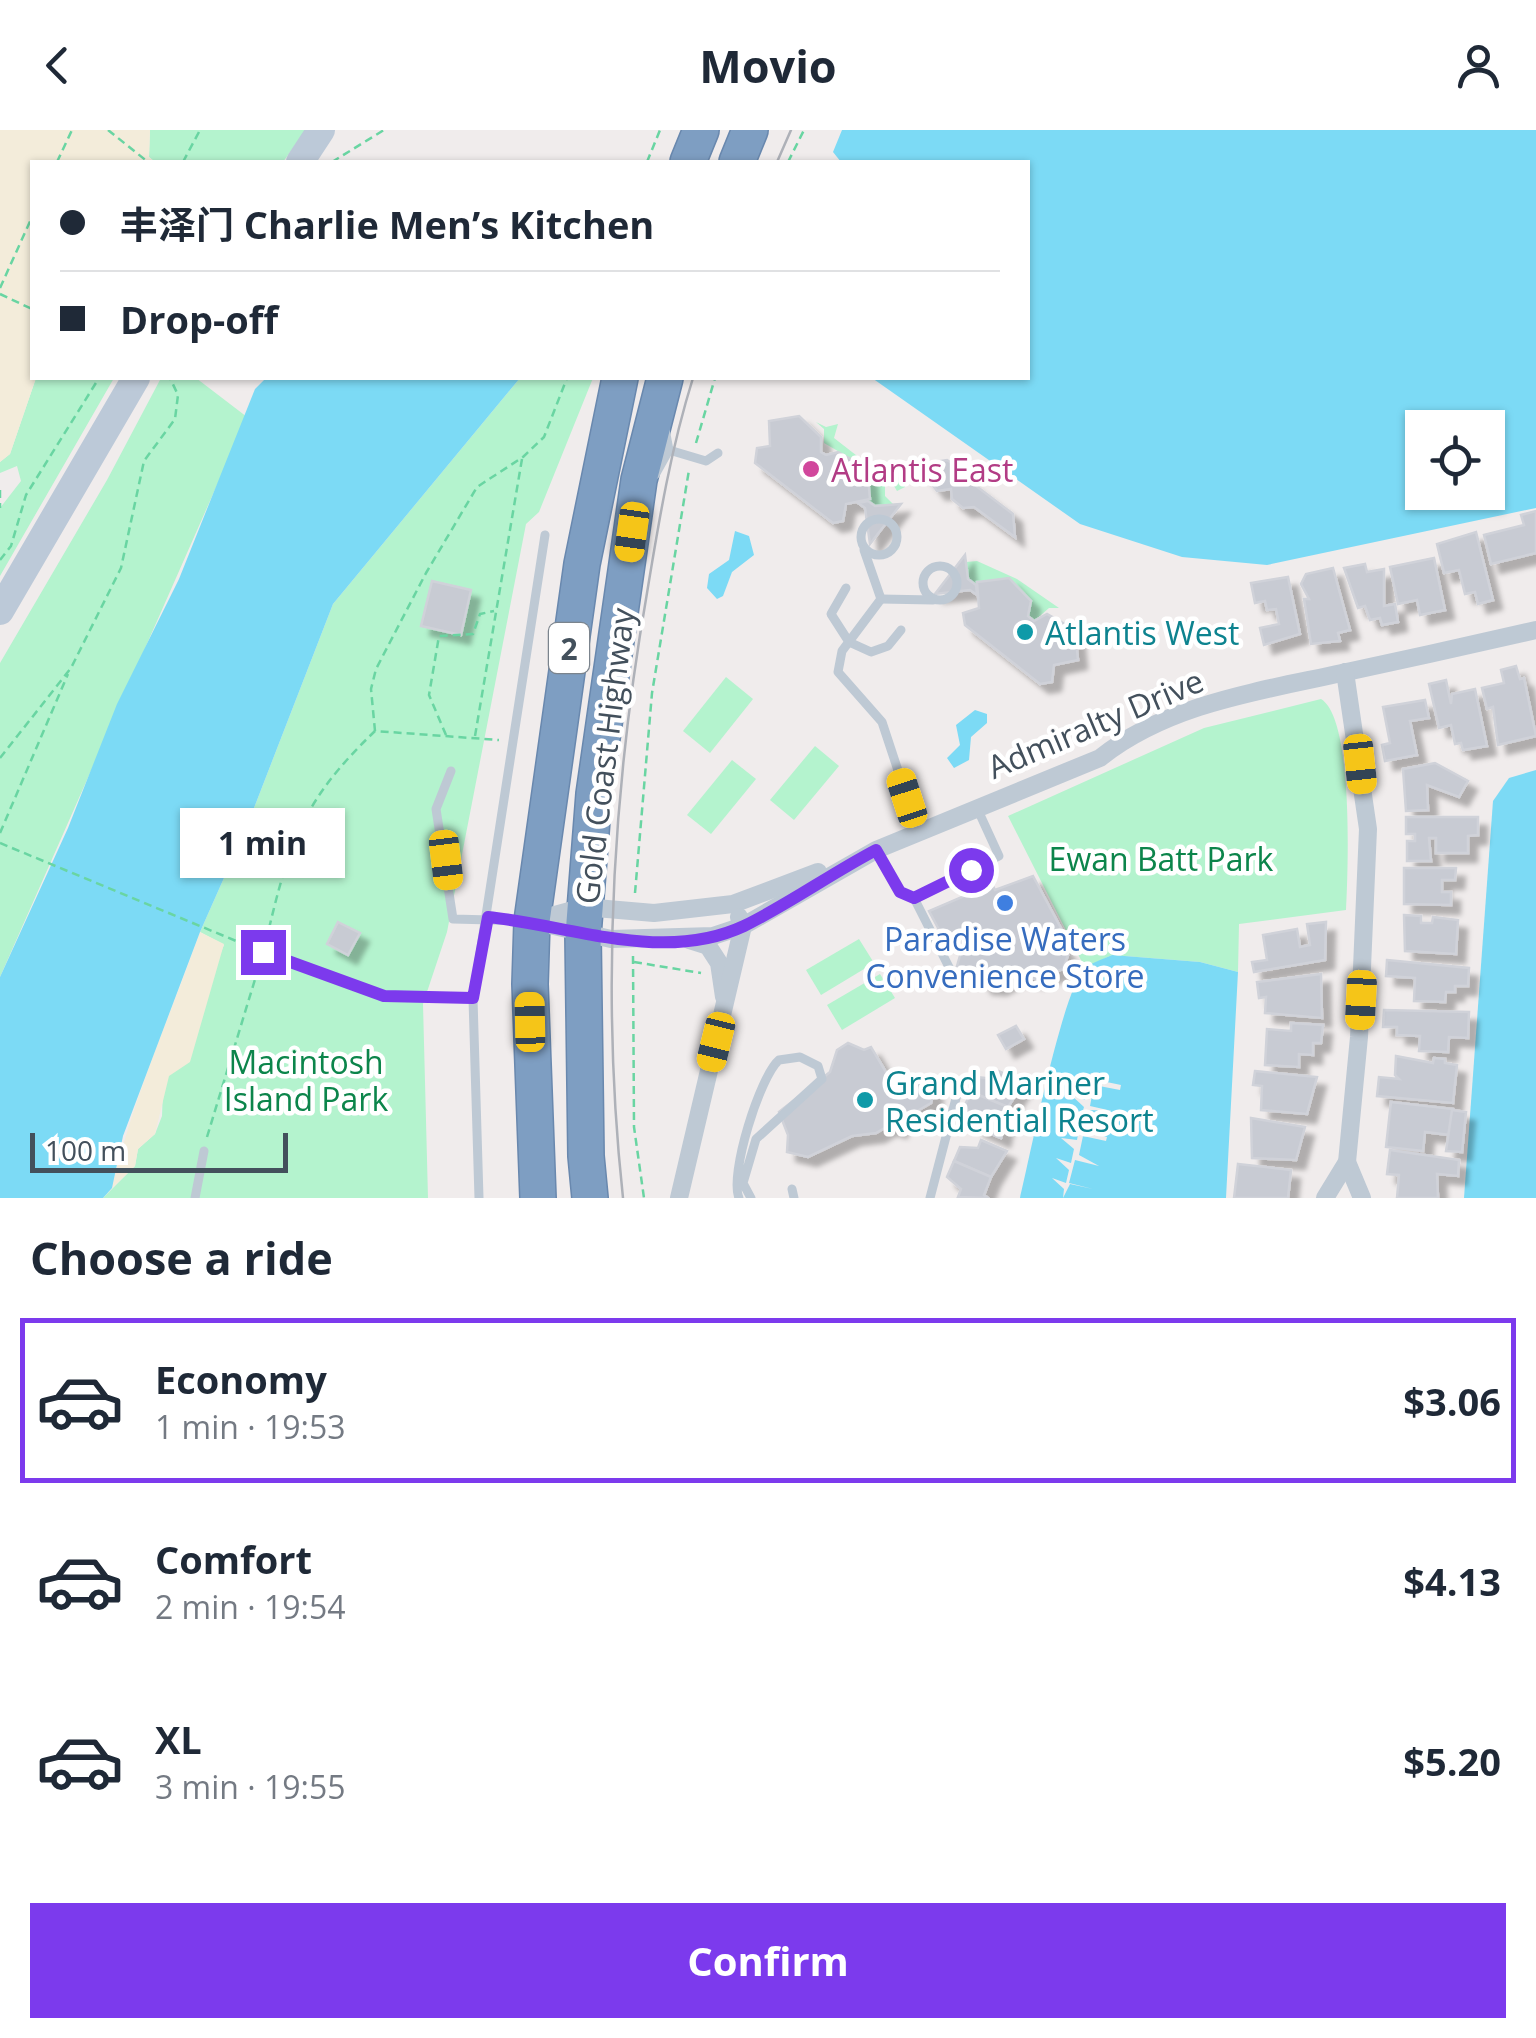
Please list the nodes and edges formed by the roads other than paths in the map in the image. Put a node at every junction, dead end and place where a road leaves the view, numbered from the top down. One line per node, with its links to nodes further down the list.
1 (320, 130): 4 (street)
2 (701, 130): 5 (highway)
3 (750, 130): 6 (highway)
4 (301, 160)
5 (689, 160)
6 (738, 160)
7 (135, 380): 19 (street)
8 (620, 380): 31 (highway, Gold Coast Highway / 2)
9 (664, 380): 11 (lane)
10 (664, 380): 13 (highway, Gold Coast Highway / 2)
11 (669, 450): 12 (lane); 13 (lane)
12 (718, 454)
13 (636, 508): 32 (highway, Gold Coast Highway / 2)
14 (545, 535): 30 (lane)
15 (862, 543): 15 (lane); 17 (lane)
16 (846, 588): 22 (lane)
17 (881, 599): 18 (lane); 22 (lane)
18 (939, 600)
19 (0, 611)
20 (901, 630): 22 (lane)
21 (1536, 630): 23 (street, Admiralty Drive)
22 (849, 642): 26 (lane)
23 (1345, 672): 25 (street, Admiralty Drive); 41 (street)
24 (451, 771): 30 (lane)
25 (976, 806): 26 (street, Admiralty Drive); 28 (lane)
26 (918, 830): 27 (street, Admiralty Drive)
27 (869, 853): 28 (lane); 29 (street, Admiralty Drive); 33 (street, Admiralty Drive)
28 (914, 898): 36 (lane)
29 (733, 904): 32 (street, Admiralty Drive); 33 (street)
30 (488, 917): 31 (lane); 37 (lane)
31 (532, 921): 32 (street); 32 (street); 44 (highway, Gold Coast Highway / 2)
32 (584, 921): 34 (street, Admiralty Drive); 45 (highway, Gold Coast Highway / 2)
33 (743, 926): 34 (street, Admiralty Drive); 38 (street)
34 (686, 939): 38 (street)
35 (263, 952): 37 (lane)
36 (955, 979)
37 (473, 998): 43 (lane)
38 (725, 1007): 46 (street)
39 (960, 1083): 49 (lane)
40 (204, 1151): 42 (lane)
41 (1347, 1162): 50 (street); 51 (street)
42 (195, 1198)
43 (479, 1198)
44 (538, 1198)
45 (590, 1198)
46 (680, 1198)
47 (739, 1198): 48 (lane)
48 (752, 1198)
49 (930, 1198)
50 (1325, 1198)
51 (1362, 1198)

